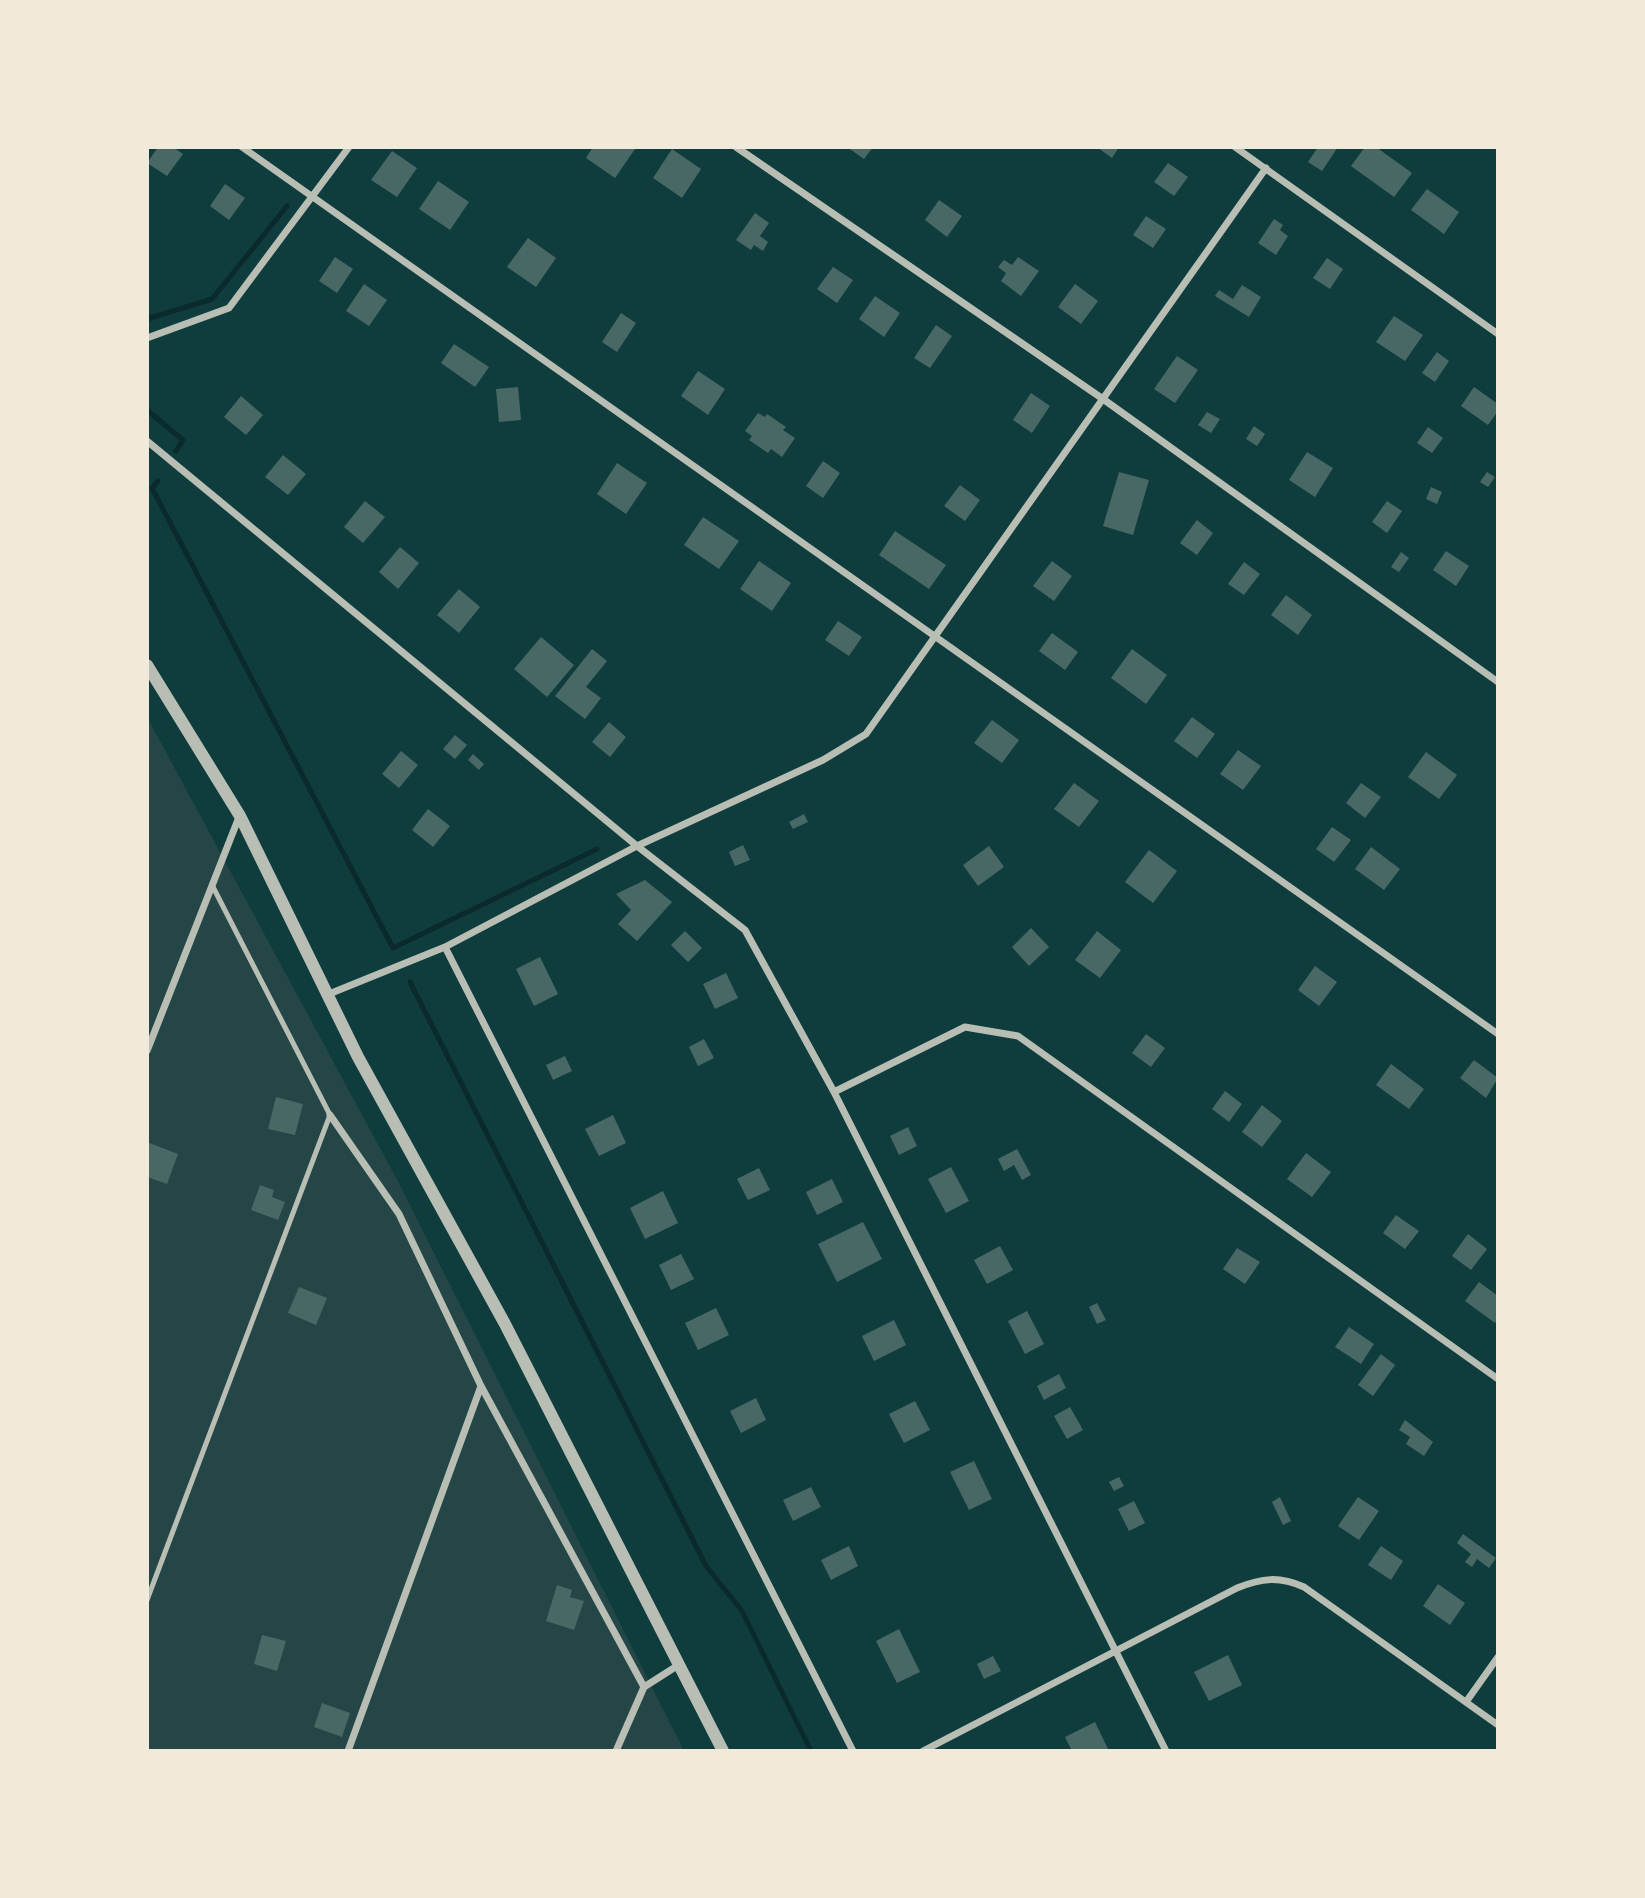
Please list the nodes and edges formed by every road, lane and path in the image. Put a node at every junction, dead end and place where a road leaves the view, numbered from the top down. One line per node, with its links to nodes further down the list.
1 (242, 147): 6 (street)
2 (349, 147): 6 (street)
3 (736, 147): 9 (street)
4 (1235, 147): 5 (street)
5 (1266, 168): 7 (street); 9 (street)
6 (313, 196): 8 (street); 11 (street)
7 (1498, 334)
8 (147, 338)
9 (1103, 399): 11 (street); 13 (street)
10 (147, 441): 15 (street)
11 (936, 636): 15 (street); 19 (street)
12 (147, 665): 14 (street)
13 (1498, 682)
14 (240, 816): 16 (street); 18 (street)
15 (637, 846): 17 (street); 21 (street)
16 (212, 885): 20 (street); 22 (lane)
17 (445, 947): 18 (street); 35 (street)
18 (329, 994): 28 (street)
19 (1498, 1034)
20 (147, 1051)
21 (834, 1092): 23 (street); 26 (street)
22 (330, 1115): 24 (street); 25 (lane)
23 (1498, 1379)
24 (481, 1386): 29 (street); 32 (street)
25 (147, 1600)
26 (1115, 1650): 30 (street); 36 (street); 37 (street)
27 (1498, 1657): 30 (street)
28 (677, 1666): 29 (street); 34 (street)
29 (644, 1687): 33 (street)
30 (1466, 1702): 31 (street)
31 (1498, 1725)
32 (348, 1751)
33 (616, 1751)
34 (723, 1751)
35 (853, 1751)
36 (923, 1751)
37 (1166, 1751)

